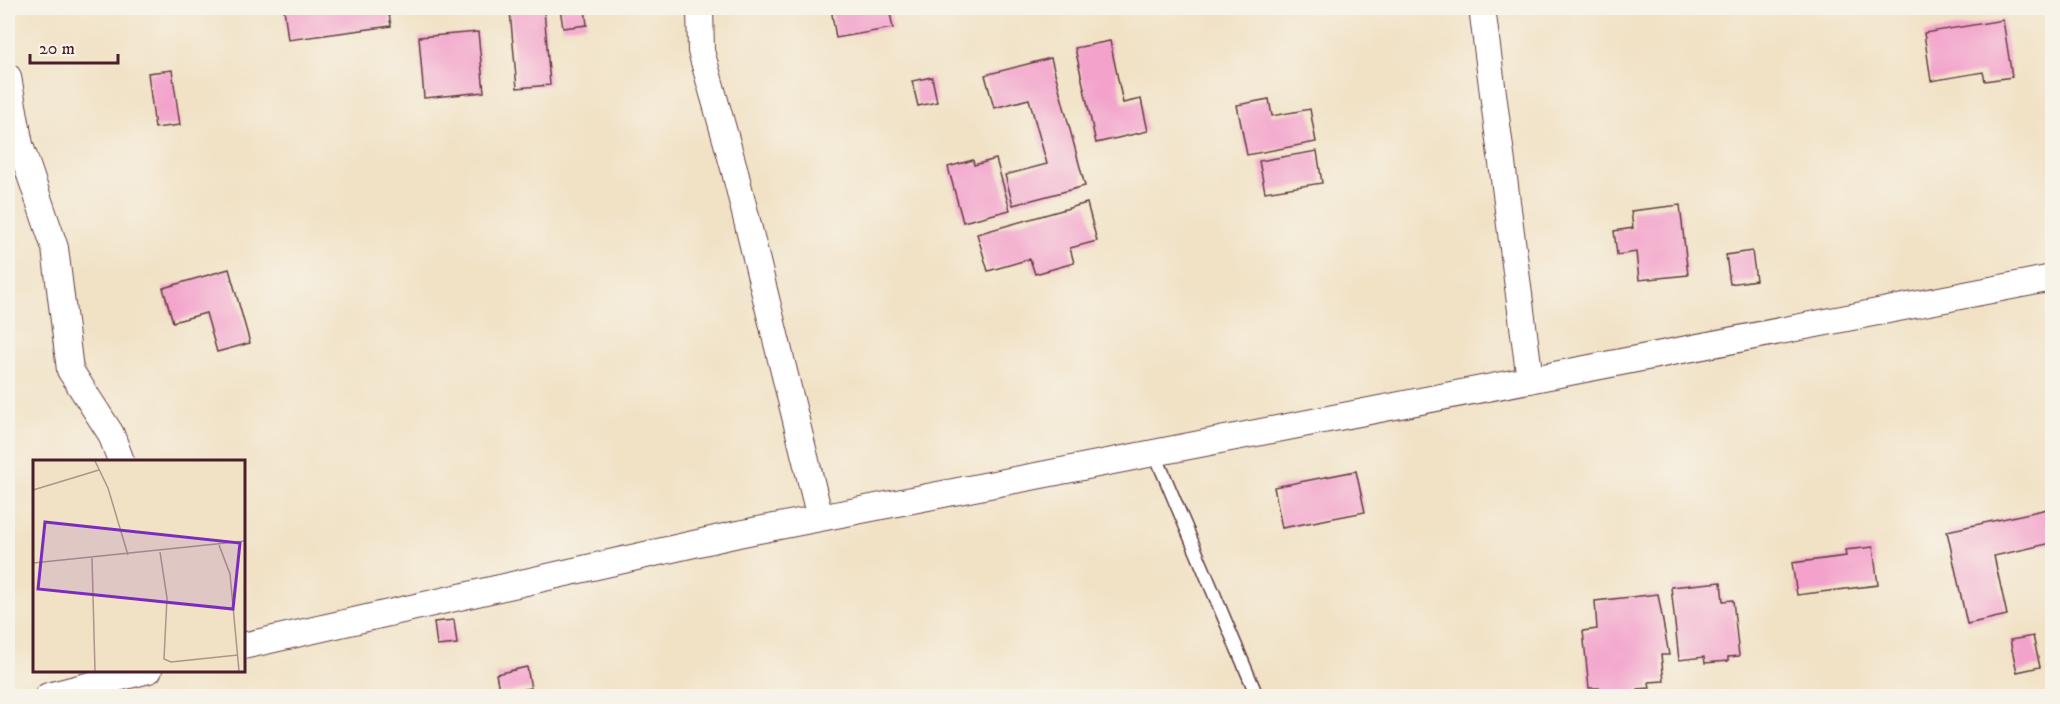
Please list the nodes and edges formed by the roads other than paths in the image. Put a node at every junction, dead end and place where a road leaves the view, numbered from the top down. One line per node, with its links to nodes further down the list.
1 (700, 8): 8 (street)
2 (1482, 8): 5 (street)
3 (8, 77): 7 (street)
4 (2052, 278): 5 (street)
5 (1530, 380): 6 (street)
6 (1155, 454): 8 (street); 12 (lane)
7 (121, 460)
8 (820, 518): 9 (street)
9 (244, 646)
10 (142, 671): 11 (street)
11 (48, 696)
12 (1257, 696)

